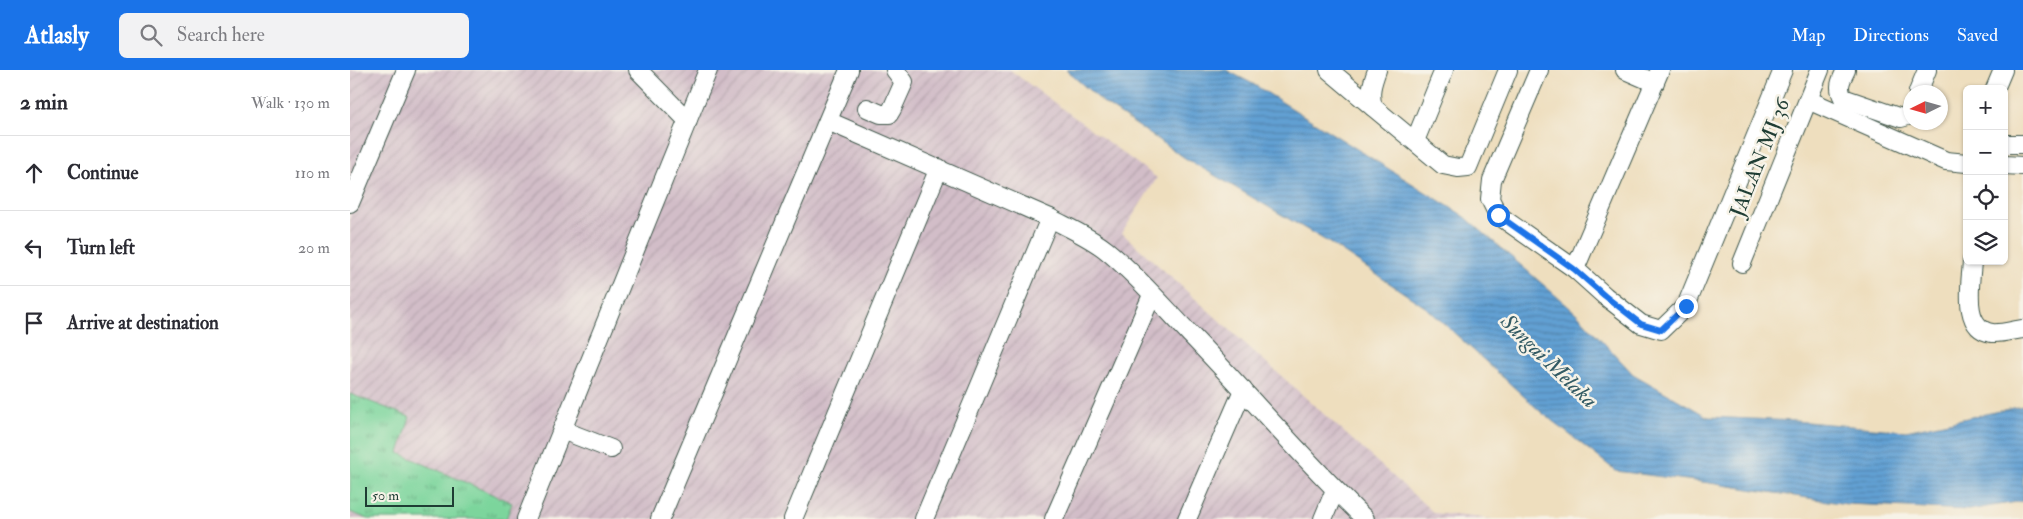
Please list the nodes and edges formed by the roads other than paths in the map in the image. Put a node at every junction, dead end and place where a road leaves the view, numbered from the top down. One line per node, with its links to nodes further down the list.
1 (406, 70): 33 (street)
2 (638, 70): 25 (street)
3 (708, 70): 25 (street)
4 (849, 70): 24 (street)
5 (895, 70): 22 (street)
6 (1329, 70): 21 (street)
7 (1377, 70): 21 (street)
8 (1444, 70): 26 (street)
9 (1508, 70): 26 (street)
10 (1539, 70): 38 (street)
11 (1625, 70): 17 (street)
12 (1784, 70): 38 (street)
13 (1820, 70): 20 (street, JALAN MJ 36)
14 (1846, 70): 23 (street)
15 (1927, 70): 18 (street)
16 (2003, 70): 19 (street)
17 (1658, 76): 38 (street)
18 (1921, 85)
19 (1997, 85)
20 (1808, 100): 29 (street); 36 (street, JALAN MJ 36)
21 (1373, 107): 26 (street)
22 (868, 108)
23 (1903, 117)
24 (828, 120): 32 (street); 46 (street)
25 (688, 121): 42 (street)
26 (1415, 141)
27 (2008, 144): 28 (street)
28 (2023, 144)
29 (1963, 163)
30 (2008, 165): 31 (street)
31 (2023, 166)
32 (939, 168): 35 (street); 47 (street)
33 (356, 172): 34 (street)
34 (350, 202)
35 (1050, 218): 39 (street); 48 (street)
36 (1742, 263)
37 (1972, 265): 40 (street)
38 (1574, 269)
39 (1152, 295): 41 (street); 49 (street)
40 (2023, 329)
41 (1243, 390): 44 (street); 50 (street)
42 (562, 430): 43 (street); 45 (street)
43 (611, 449)
44 (1335, 490): 51 (street); 52 (street)
45 (526, 519)
46 (660, 519)
47 (793, 519)
48 (924, 519)
49 (1054, 519)
50 (1187, 519)
51 (1323, 519)
52 (1366, 519)

